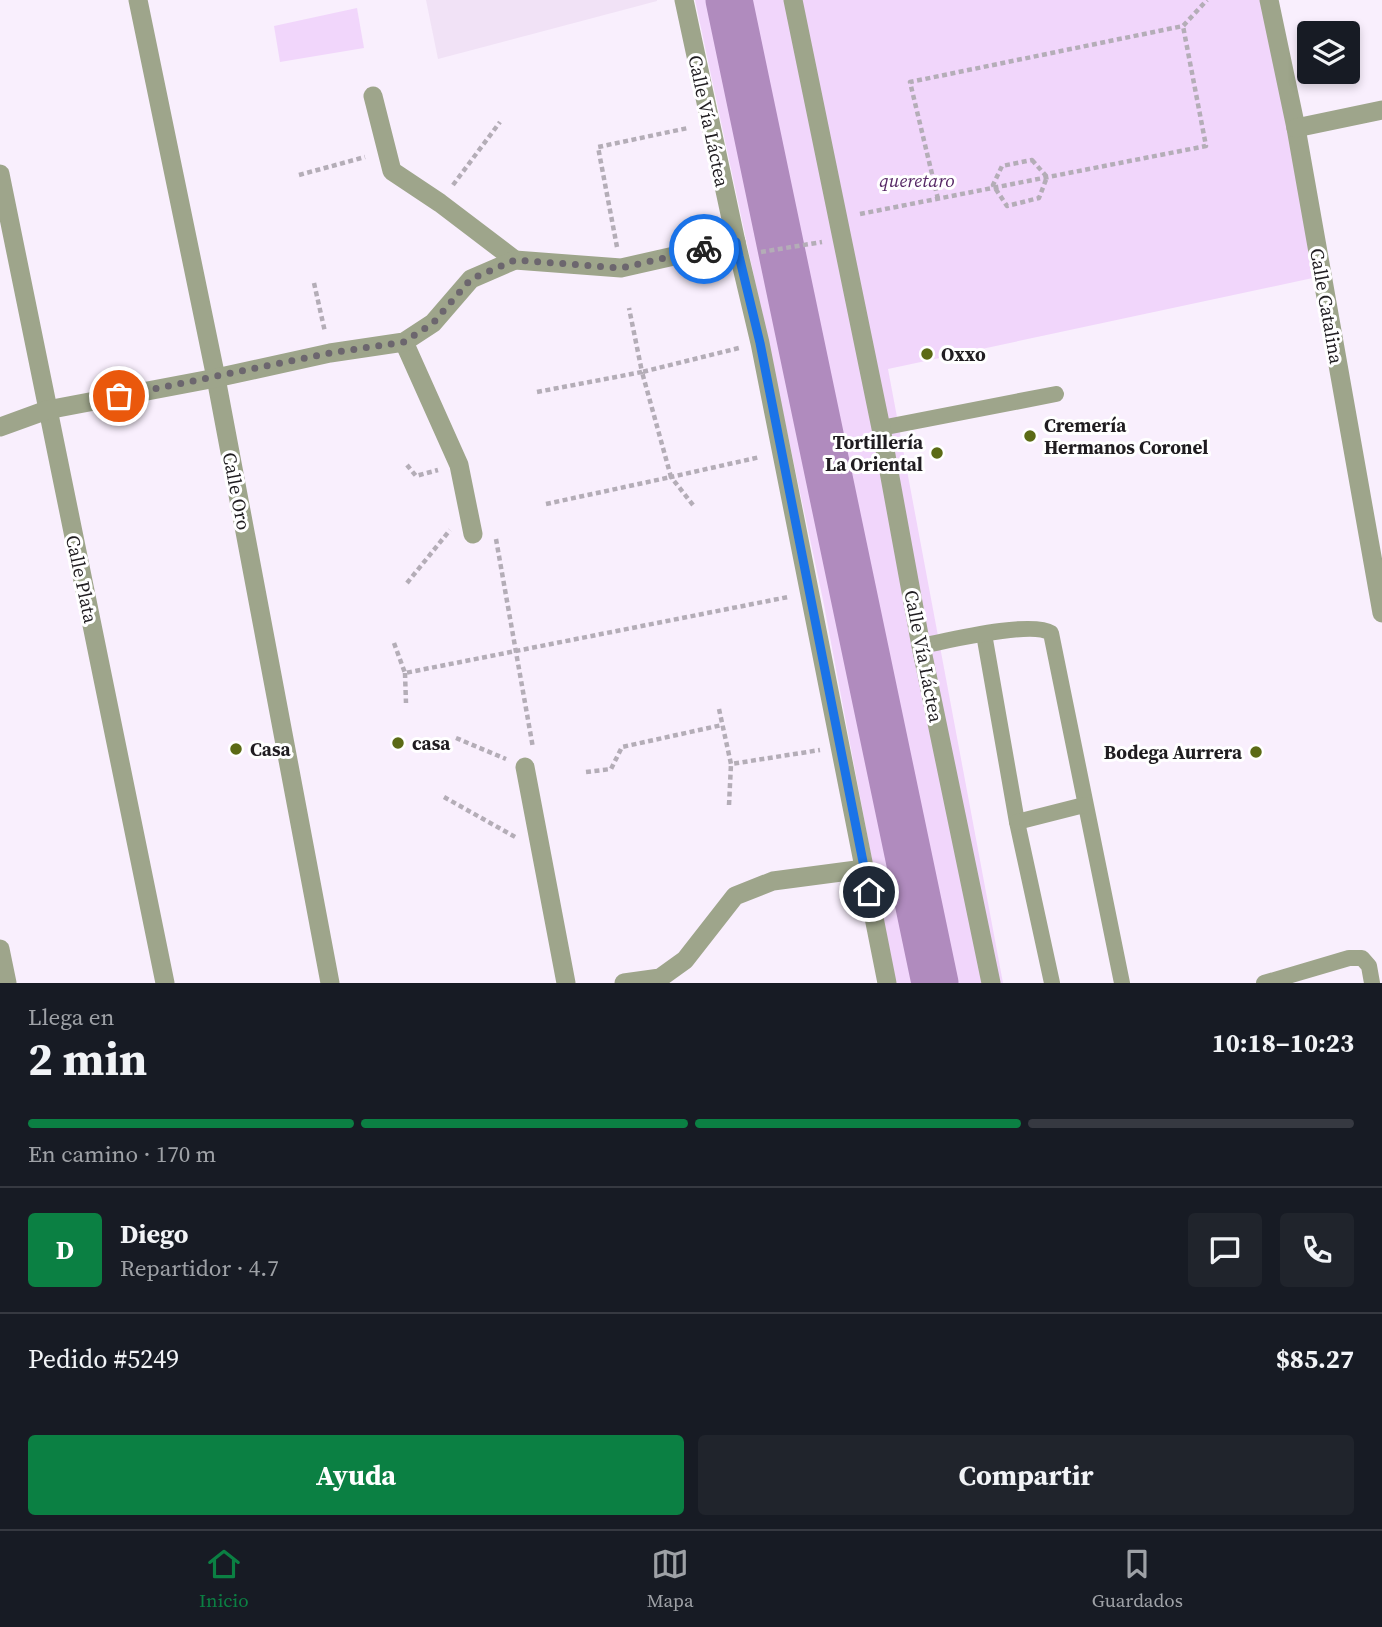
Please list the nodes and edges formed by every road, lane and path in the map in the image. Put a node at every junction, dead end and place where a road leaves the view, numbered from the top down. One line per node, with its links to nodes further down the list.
1 (138, 0): 31 (street, Calle Oro)
2 (684, 0): 10 (street, Calle Vía Láctea)
3 (793, 0): 19 (street, Calle Vía Láctea)
4 (1207, 0): 6 (path)
5 (1269, 0): 11 (street, Calle Catalina)
6 (1183, 26): 15 (path); 17 (path)
7 (373, 96): 18 (street)
8 (1382, 110): 11 (street)
9 (500, 122): 18 (path)
10 (709, 123): 20 (street, Calle Vía Láctea); 24 (path)
11 (1296, 128): 47 (street, Calle Catalina)
12 (373, 155): 14 (path)
13 (0, 174): 34 (street, Calle Plata)
14 (299, 175)
15 (1047, 177): 16 (path); 16 (path); 16 (path)
16 (994, 188): 17 (path)
17 (938, 199): 19 (path)
18 (440, 203): 23 (street)
19 (839, 219): 36 (street, Calle Vía Láctea)
20 (736, 242): 24 (street); 28 (street, Calle Vía Láctea)
21 (806, 245): 22 (path)
22 (770, 251)
23 (515, 260): 24 (street); 27 (street)
24 (621, 268)
25 (314, 283): 29 (path)
26 (629, 308): 30 (path)
27 (404, 342): 29 (street); 39 (street)
28 (760, 343): 30 (path); 37 (street, Calle Vía Láctea)
29 (330, 353): 31 (street)
30 (642, 372): 32 (path); 40 (path)
31 (216, 378): 34 (street); 70 (street, Calle Oro)
32 (537, 392)
33 (1056, 394): 36 (lane)
34 (47, 410): 35 (street); 69 (street, Calle Plata)
35 (0, 428)
36 (881, 428): 50 (street, Calle Vía Láctea)
37 (781, 453): 40 (path); 46 (street, Calle Vía Láctea)
38 (407, 465): 39 (path)
39 (459, 465): 43 (street)
40 (671, 477): 41 (path); 42 (path)
41 (546, 504)
42 (693, 505)
43 (468, 508): 44 (street); 45 (path)
44 (473, 534): 51 (path)
45 (407, 583)
46 (810, 592): 51 (path); 57 (street, Calle Vía Láctea)
47 (1382, 613)
48 (984, 634): 50 (lane); 63 (lane); 64 (lane)
49 (394, 643): 52 (path)
50 (921, 646): 74 (street, Calle Vía Láctea)
51 (517, 652): 52 (path); 59 (path)
52 (405, 673): 53 (path)
53 (406, 703)
54 (719, 709): 55 (path)
55 (722, 725): 58 (path); 60 (path)
56 (456, 738): 59 (path)
57 (838, 747): 58 (path); 66 (street, Calle Vía Láctea)
58 (731, 764): 62 (path)
59 (525, 767): 65 (street)
60 (586, 772)
61 (444, 797): 65 (path)
62 (729, 805)
63 (1084, 805): 64 (lane); 76 (lane)
64 (1017, 822): 75 (lane)
65 (542, 852): 71 (street)
66 (864, 869): 72 (street); 73 (street, Calle Vía Láctea)
67 (0, 949): 68 (street)
68 (7, 983)
69 (164, 983)
70 (330, 983)
71 (566, 983)
72 (624, 983)
73 (887, 983)
74 (991, 983)
75 (1052, 983)
76 (1122, 983)
77 (1264, 983): 78 (lane)
78 (1372, 983)

